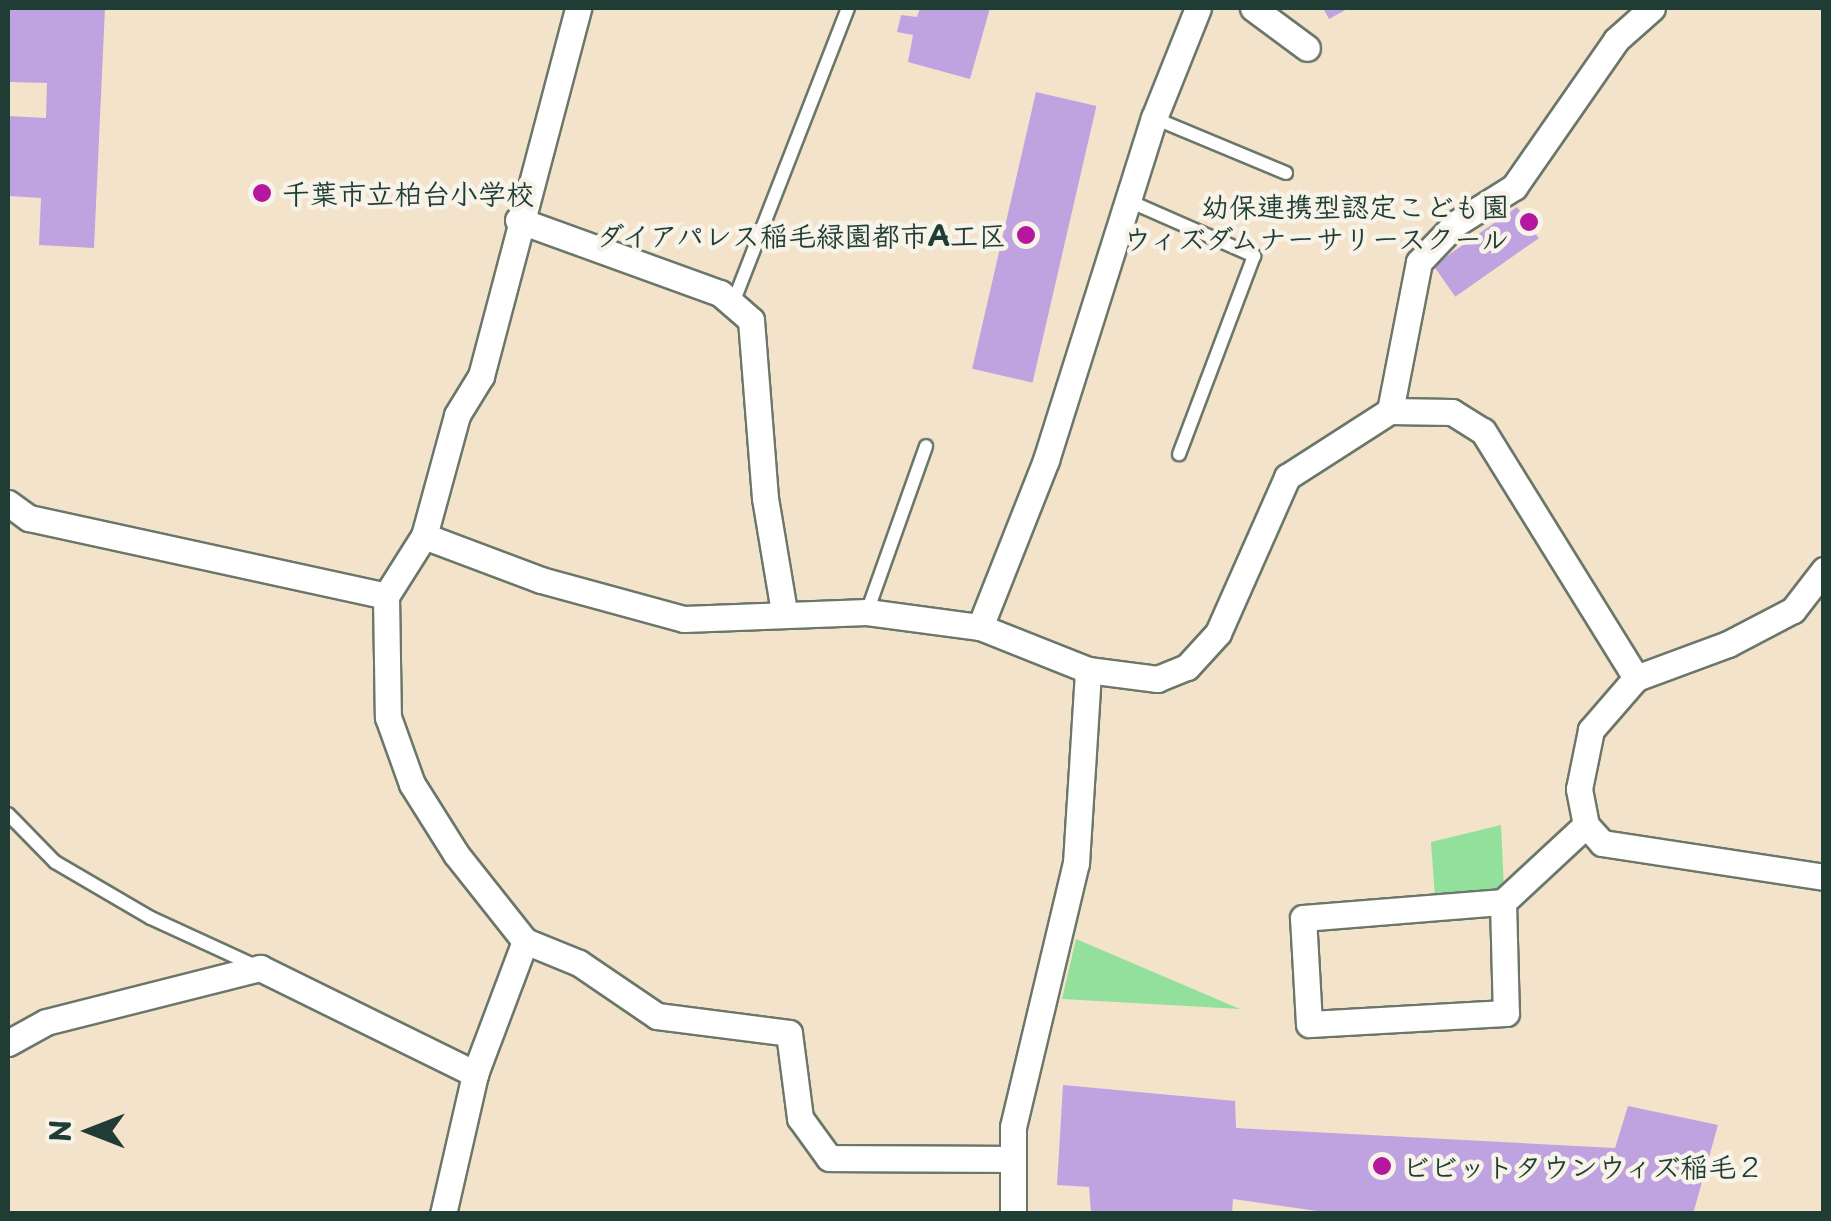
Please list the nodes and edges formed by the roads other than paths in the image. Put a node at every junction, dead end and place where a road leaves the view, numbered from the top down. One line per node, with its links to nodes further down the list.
1 (578, 8): 10 (street)
2 (848, 8): 11 (lane)
3 (1198, 8): 7 (street)
4 (1252, 8): 6 (street)
5 (1652, 8): 12 (street)
6 (1307, 48)
7 (1154, 118): 8 (lane); 9 (street)
8 (1286, 173)
9 (1129, 201): 14 (lane); 21 (street)
10 (518, 220): 11 (street); 16 (street)
11 (733, 303): 19 (street)
12 (1390, 411): 22 (street); 23 (street)
13 (926, 446): 20 (lane)
14 (1179, 454)
15 (8, 503): 18 (street)
16 (424, 536): 18 (street); 19 (street)
17 (1824, 570): 23 (street)
18 (386, 596): 28 (street)
19 (784, 612): 20 (street)
20 (867, 612): 21 (street)
21 (980, 628): 22 (street)
22 (1088, 670): 32 (street)
23 (1636, 678): 25 (street)
24 (8, 814): 29 (lane)
25 (1586, 825): 26 (street); 27 (street)
26 (1824, 877)
27 (1503, 902): 27 (street)
28 (525, 941): 31 (street); 32 (street)
29 (260, 968): 30 (street); 31 (street)
30 (8, 1043)
31 (475, 1074): 33 (street)
32 (1010, 1159): 34 (street)
33 (443, 1214)
34 (1013, 1214)

